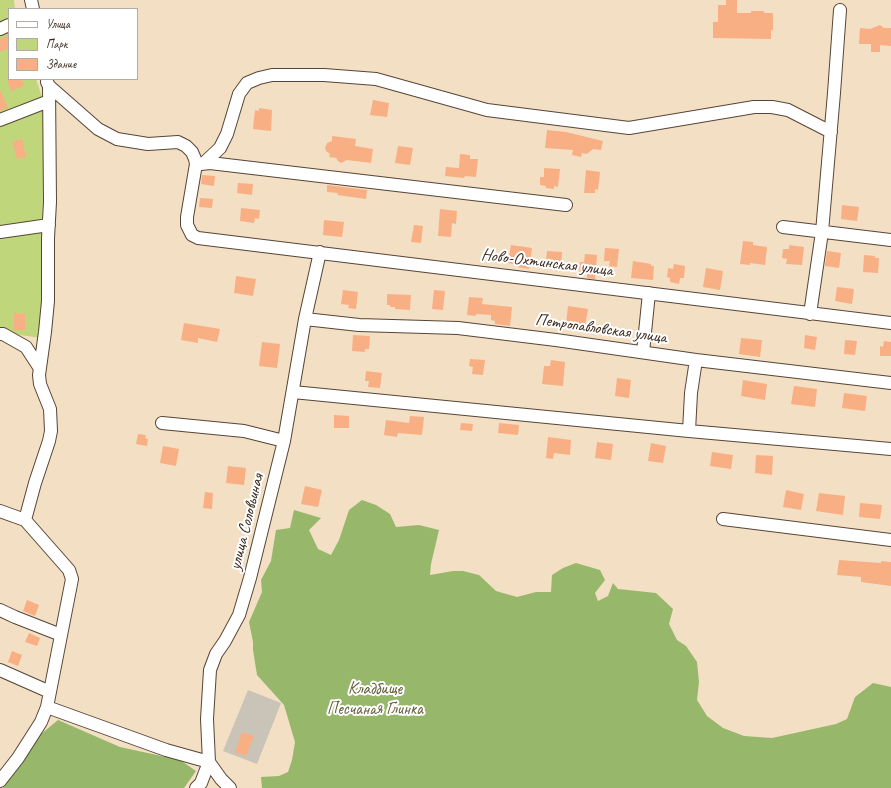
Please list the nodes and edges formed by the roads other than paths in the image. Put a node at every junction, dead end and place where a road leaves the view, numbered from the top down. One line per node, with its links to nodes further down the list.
1 (840, 10): 5 (street)
2 (47, 82): 3 (street); 6 (street)
3 (49, 101): 4 (street); 8 (street)
4 (0, 120)
5 (831, 132): 6 (street); 11 (street)
6 (200, 164): 7 (street); 13 (street, Ново-Охтинская улица)
7 (566, 205)
8 (49, 226): 10 (street); 21 (street)
9 (783, 227): 11 (street)
10 (0, 232)
11 (822, 232): 12 (street); 15 (street)
12 (891, 240)
13 (320, 252): 14 (street, Ново-Охтинская улица); 16 (street, улица Соловьиная)
14 (649, 294): 15 (street, Ново-Охтинская улица); 19 (street)
15 (810, 314): 17 (street, Ново-Охтинская улица)
16 (305, 319): 19 (street, Петропавловская улица); 23 (street, улица Соловьиная)
17 (891, 323)
18 (0, 334): 21 (street)
19 (643, 352): 20 (street, Петропавловская улица)
20 (696, 360): 22 (street, Петропавловская улица); 25 (street)
21 (39, 366): 30 (street)
22 (891, 383)
23 (292, 392): 25 (street); 26 (street, улица Соловьиная)
24 (162, 423): 26 (street)
25 (689, 432): 27 (street)
26 (284, 441): 37 (street, улица Соловьиная)
27 (891, 449)
28 (0, 511): 30 (street)
29 (723, 519): 31 (street)
30 (25, 520): 33 (street)
31 (891, 540)
32 (0, 610): 33 (street)
33 (61, 635): 35 (street)
34 (0, 670): 35 (street)
35 (50, 692): 36 (street)
36 (47, 707): 37 (street); 38 (street)
37 (209, 762): 39 (street); 40 (street)
38 (0, 781)
39 (196, 788)
40 (230, 788)

